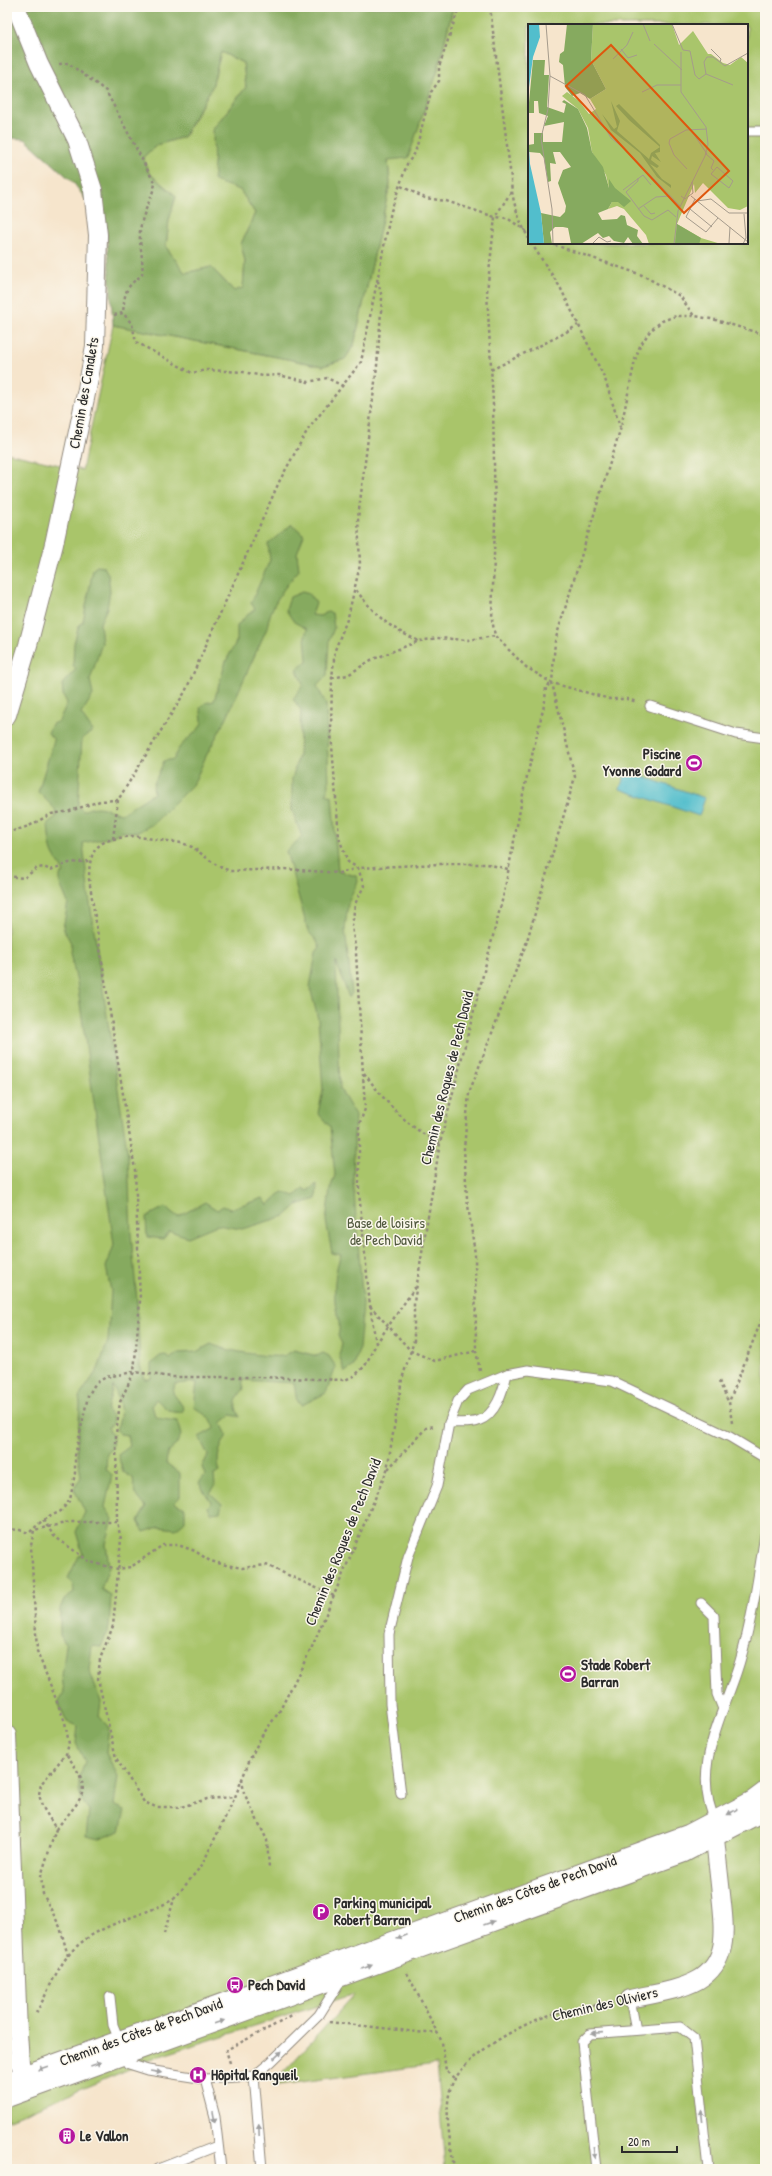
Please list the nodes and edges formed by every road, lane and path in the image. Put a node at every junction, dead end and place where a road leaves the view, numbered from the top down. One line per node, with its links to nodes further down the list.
1 (16, 7): 4 (street, Chemin des Canalets)
2 (459, 7): 7 (path)
3 (490, 7): 8 (path)
4 (39, 64): 16 (street, Chemin des Canalets); 17 (path)
5 (748, 131): 6 (lane)
6 (765, 131)
7 (401, 186): 9 (path); 15 (path)
8 (512, 192): 9 (path); 10 (path)
9 (495, 217): 10 (path); 21 (path)
10 (524, 230): 11 (path); 12 (path)
11 (528, 232)
12 (528, 237)
13 (532, 244): 19 (path)
14 (552, 244): 18 (path)
15 (378, 278): 22 (path); 24 (path)
16 (96, 311): 17 (path); 30 (street, Chemin des Canalets)
17 (123, 313): 22 (path)
18 (694, 316): 20 (path); 23 (path)
19 (578, 325): 21 (path); 23 (path)
20 (765, 335)
21 (491, 370): 25 (path)
22 (343, 386): 32 (path)
23 (621, 427): 28 (path)
24 (355, 590): 26 (path); 27 (path)
25 (495, 636): 26 (path); 28 (path)
26 (419, 641): 27 (path)
27 (332, 678): 36 (path)
28 (552, 683): 29 (path); 37 (path, Chemin des Roques de Pech David); 47 (path)
29 (650, 706): 31 (lane)
30 (7, 715)
31 (765, 738)
32 (118, 800): 33 (path); 34 (path)
33 (7, 833)
34 (113, 838): 35 (path); 36 (path)
35 (89, 861): 38 (path); 48 (path)
36 (358, 868): 37 (path); 39 (path)
37 (508, 869): 40 (path, Chemin des Roques de Pech David)
38 (7, 876)
39 (363, 1073): 40 (path); 42 (path)
40 (440, 1143): 41 (path, Chemin des Roques de Pech David)
41 (418, 1284): 44 (path); 46 (path, Chemin des Roques de Pech David)
42 (370, 1306): 44 (path); 45 (path)
43 (765, 1311): 52 (path)
44 (389, 1329): 45 (path); 46 (path)
45 (376, 1344): 48 (path)
46 (411, 1351): 47 (path); 56 (path, Chemin des Roques de Pech David)
47 (476, 1351): 51 (path)
48 (134, 1372): 57 (path); 58 (path)
49 (507, 1374): 51 (lane); 53 (lane); 54 (lane)
50 (719, 1381): 52 (path)
51 (483, 1384): 53 (lane)
52 (728, 1402): 54 (path)
53 (449, 1423): 56 (path); 71 (lane)
54 (730, 1437): 55 (lane)
55 (765, 1458)
56 (387, 1470): 64 (path, Chemin des Roques de Pech David)
57 (42, 1520): 59 (path); 61 (path)
58 (117, 1522): 59 (path); 63 (path)
59 (47, 1526): 61 (path); 63 (path)
60 (7, 1529): 61 (path)
61 (34, 1530): 68 (path)
62 (765, 1535): 66 (lane)
63 (118, 1568): 64 (path); 72 (path)
64 (334, 1596): 69 (path, Chemin des Roques de Pech David)
65 (702, 1604): 66 (lane)
66 (723, 1709): 75 (lane)
67 (7, 1735): 77 (street)
68 (66, 1754): 74 (path); 74 (path)
69 (242, 1778): 72 (path, Chemin des Roques de Pech David); 76 (path)
70 (765, 1791): 75 (street, Chemin des Côtes de Pech David, one-way to 75)
71 (401, 1794)
72 (235, 1797): 78 (path, Chemin des Roques de Pech David)
73 (765, 1812): 75 (street, Chemin des Côtes de Pech David)
74 (56, 1829): 80 (path)
75 (715, 1830): 82 (street, Chemin des Côtes de Pech David); 84 (street, Chemin des Oliviers)
76 (269, 1868)
77 (11, 1898): 94 (street)
78 (174, 1899): 79 (path, Chemin des Roques de Pech David); 80 (path)
79 (164, 1934)
80 (68, 1956): 85 (path)
81 (405, 1969): 88 (path)
82 (336, 1970): 89 (street, Chemin des Côtes de Pech David); 90 (lane, one-way to 82)
83 (110, 1997): 89 (lane)
84 (630, 1999): 87 (lane); 92 (path, Chemin des Oliviers)
85 (32, 2016)
86 (327, 2022): 88 (path)
87 (636, 2030): 101 (lane, one-way to 101); 102 (lane, one-way to 87)
88 (437, 2032): 92 (path)
89 (122, 2047): 91 (lane, one-way to 91); 94 (street, Chemin des Côtes de Pech David)
90 (254, 2076): 91 (lane); 99 (lane, one-way to 90)
91 (205, 2079): 96 (lane, one-way to 96)
92 (455, 2079): 100 (path, Chemin des Oliviers)
93 (7, 2082): 94 (street, Chemin des Côtes de Pech David)
94 (26, 2082): 95 (street, Chemin des Côtes de Pech David)
95 (7, 2098)
96 (217, 2146): 97 (lane); 98 (lane)
97 (158, 2169)
98 (221, 2169)
99 (262, 2169)
100 (454, 2169)
101 (596, 2169)
102 (708, 2169)

